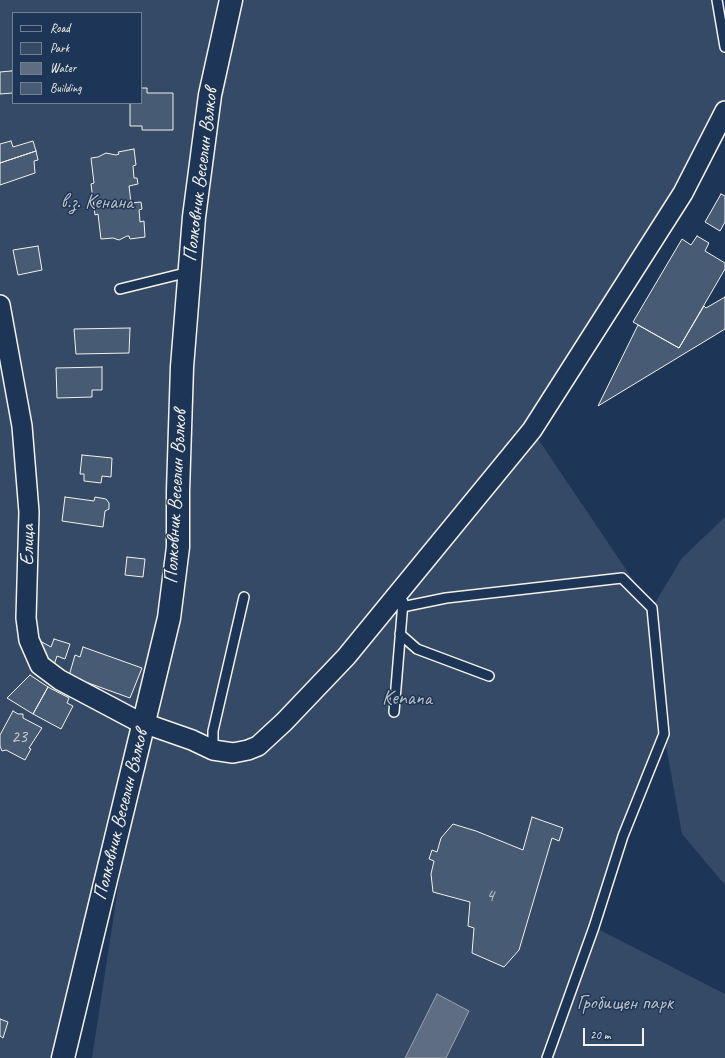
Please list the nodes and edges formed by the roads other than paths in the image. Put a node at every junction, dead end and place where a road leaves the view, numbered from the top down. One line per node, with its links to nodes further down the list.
1 (231, 0): 5 (main road, Полковник Веселин Вълков)
2 (717, 0): 3 (lane)
3 (725, 47)
4 (725, 111): 8 (street, Елица)
5 (189, 272): 6 (lane); 14 (main road, Полковник Веселин Вълков)
6 (120, 289)
7 (0, 305): 14 (street, Елица)
8 (405, 586): 10 (lane); 15 (street, Елица)
9 (244, 597): 15 (lane)
10 (402, 607): 11 (lane); 17 (lane)
11 (400, 634): 12 (lane); 13 (lane)
12 (489, 676)
13 (394, 712)
14 (143, 724): 15 (street, Елица); 16 (main road, Полковник Веселин Вълков)
15 (213, 750)
16 (63, 1058)
17 (548, 1058)

